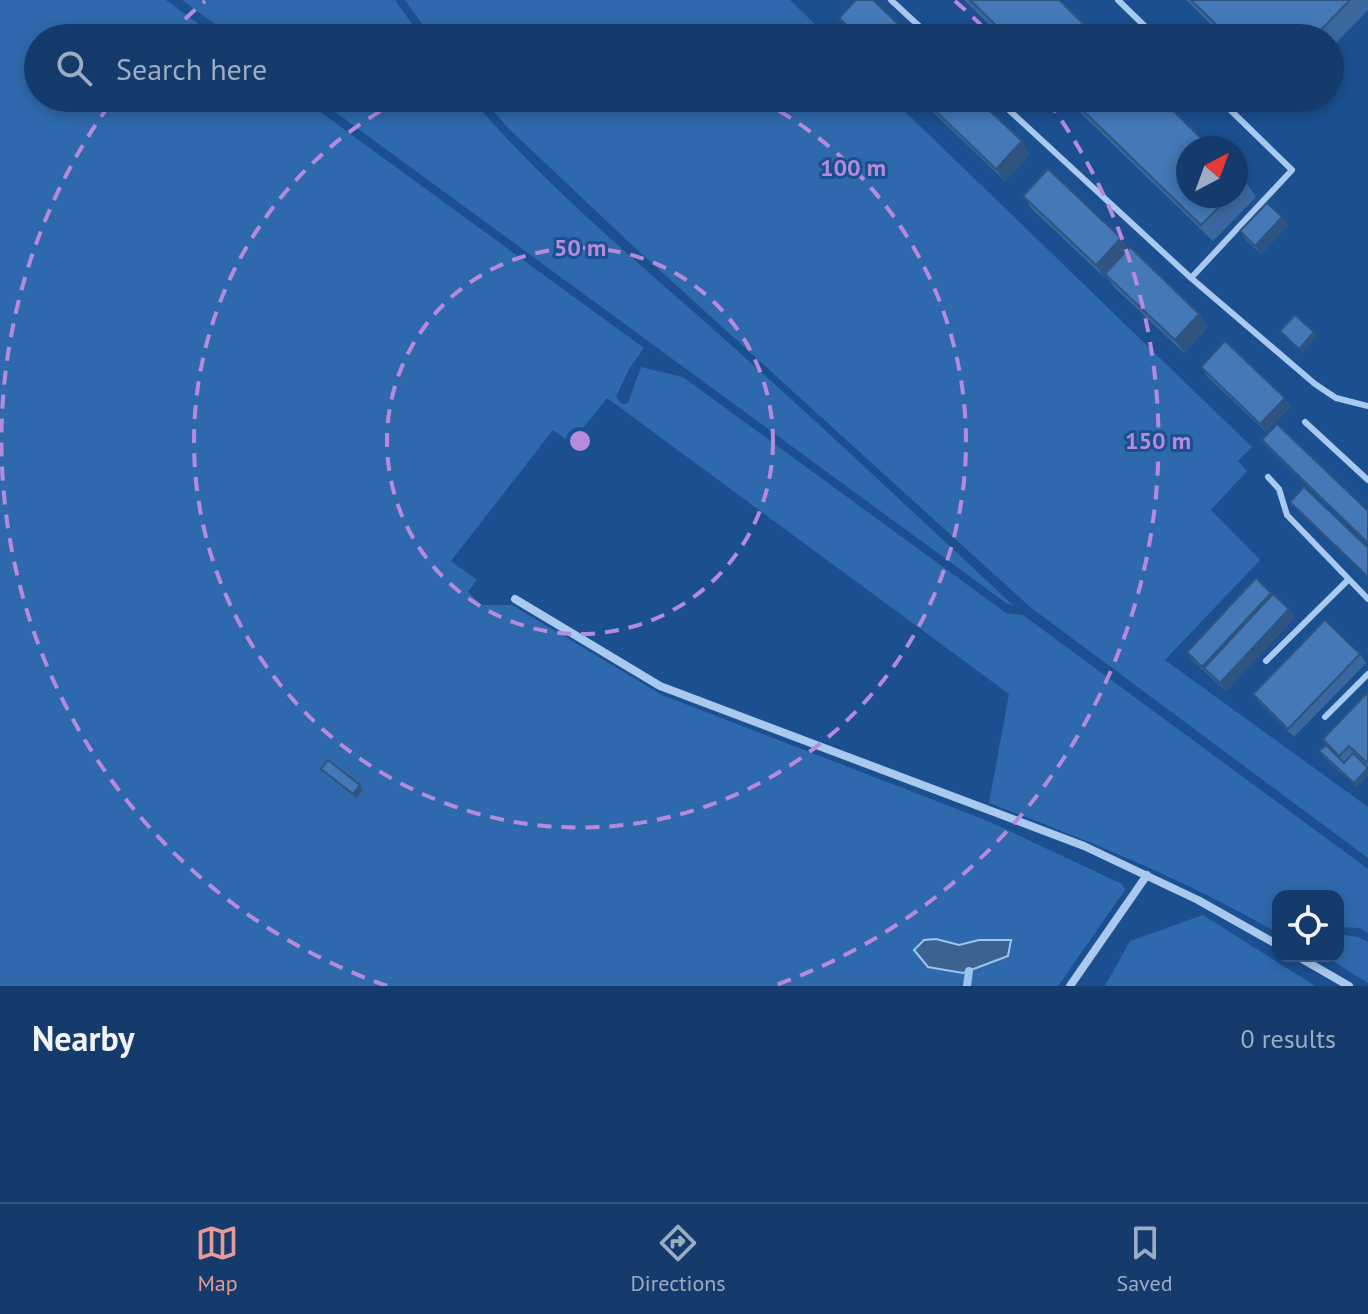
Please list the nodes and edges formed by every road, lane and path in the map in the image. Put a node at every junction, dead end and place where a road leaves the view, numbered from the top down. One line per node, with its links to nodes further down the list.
1 (891, 0): 3 (lane)
2 (1118, 0): 4 (lane)
3 (917, 24)
4 (1143, 24)
5 (1011, 112): 7 (lane)
6 (1232, 112): 7 (lane)
7 (1191, 278): 8 (lane)
8 (1368, 406)
9 (1305, 422): 11 (lane)
10 (1268, 477): 12 (lane)
11 (1368, 480)
12 (1348, 580): 14 (lane); 15 (lane)
13 (515, 599): 18 (street)
14 (1368, 599)
15 (1266, 661)
16 (1368, 674): 17 (lane)
17 (1325, 717)
18 (1147, 875): 19 (street); 21 (street)
19 (1272, 942)
20 (1307, 962): 22 (street)
21 (1070, 986)
22 (1349, 986)

